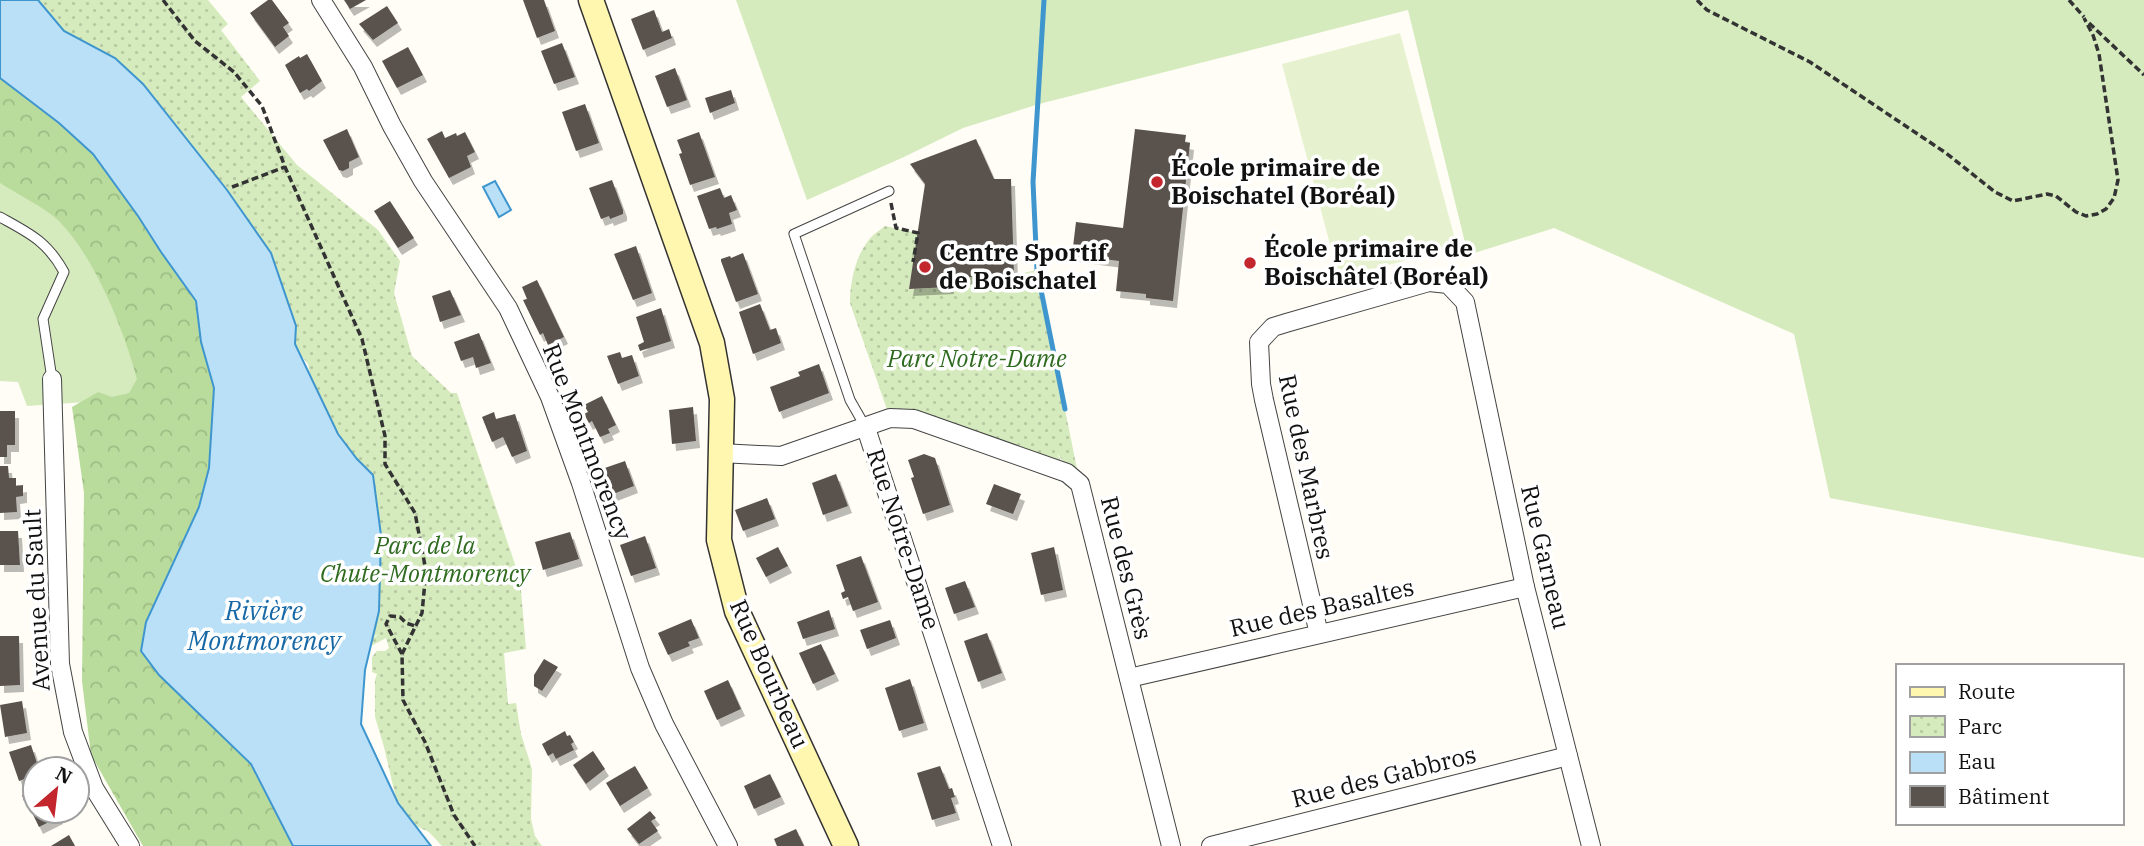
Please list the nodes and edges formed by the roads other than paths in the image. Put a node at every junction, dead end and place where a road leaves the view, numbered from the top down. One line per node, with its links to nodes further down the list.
1 (321, 0): 14 (street, Rue Montmorency)
2 (591, 0): 8 (street)
3 (889, 191): 7 (lane)
4 (0, 217): 6 (lane)
5 (1448, 284): 9 (street, Rue Garneau); 10 (street, Rue des Marbres)
6 (52, 379): 13 (street, Avenue du Sault)
7 (866, 428): 8 (street, Rue Notre-Dame); 11 (street, Rue des Grès); 16 (street, Rue Notre-Dame)
8 (720, 453): 15 (street, Rue Bourbeau)
9 (1525, 587): 10 (street, Rue des Basaltes); 12 (street, Rue Garneau)
10 (1319, 634): 11 (street, Rue des Basaltes)
11 (1129, 678): 17 (street, Rue des Grès)
12 (1568, 757): 18 (street, Rue des Gabbros); 19 (street, Rue Garneau)
13 (130, 846)
14 (729, 846)
15 (846, 846)
16 (1002, 846)
17 (1171, 846)
18 (1211, 846)
19 (1591, 846)

